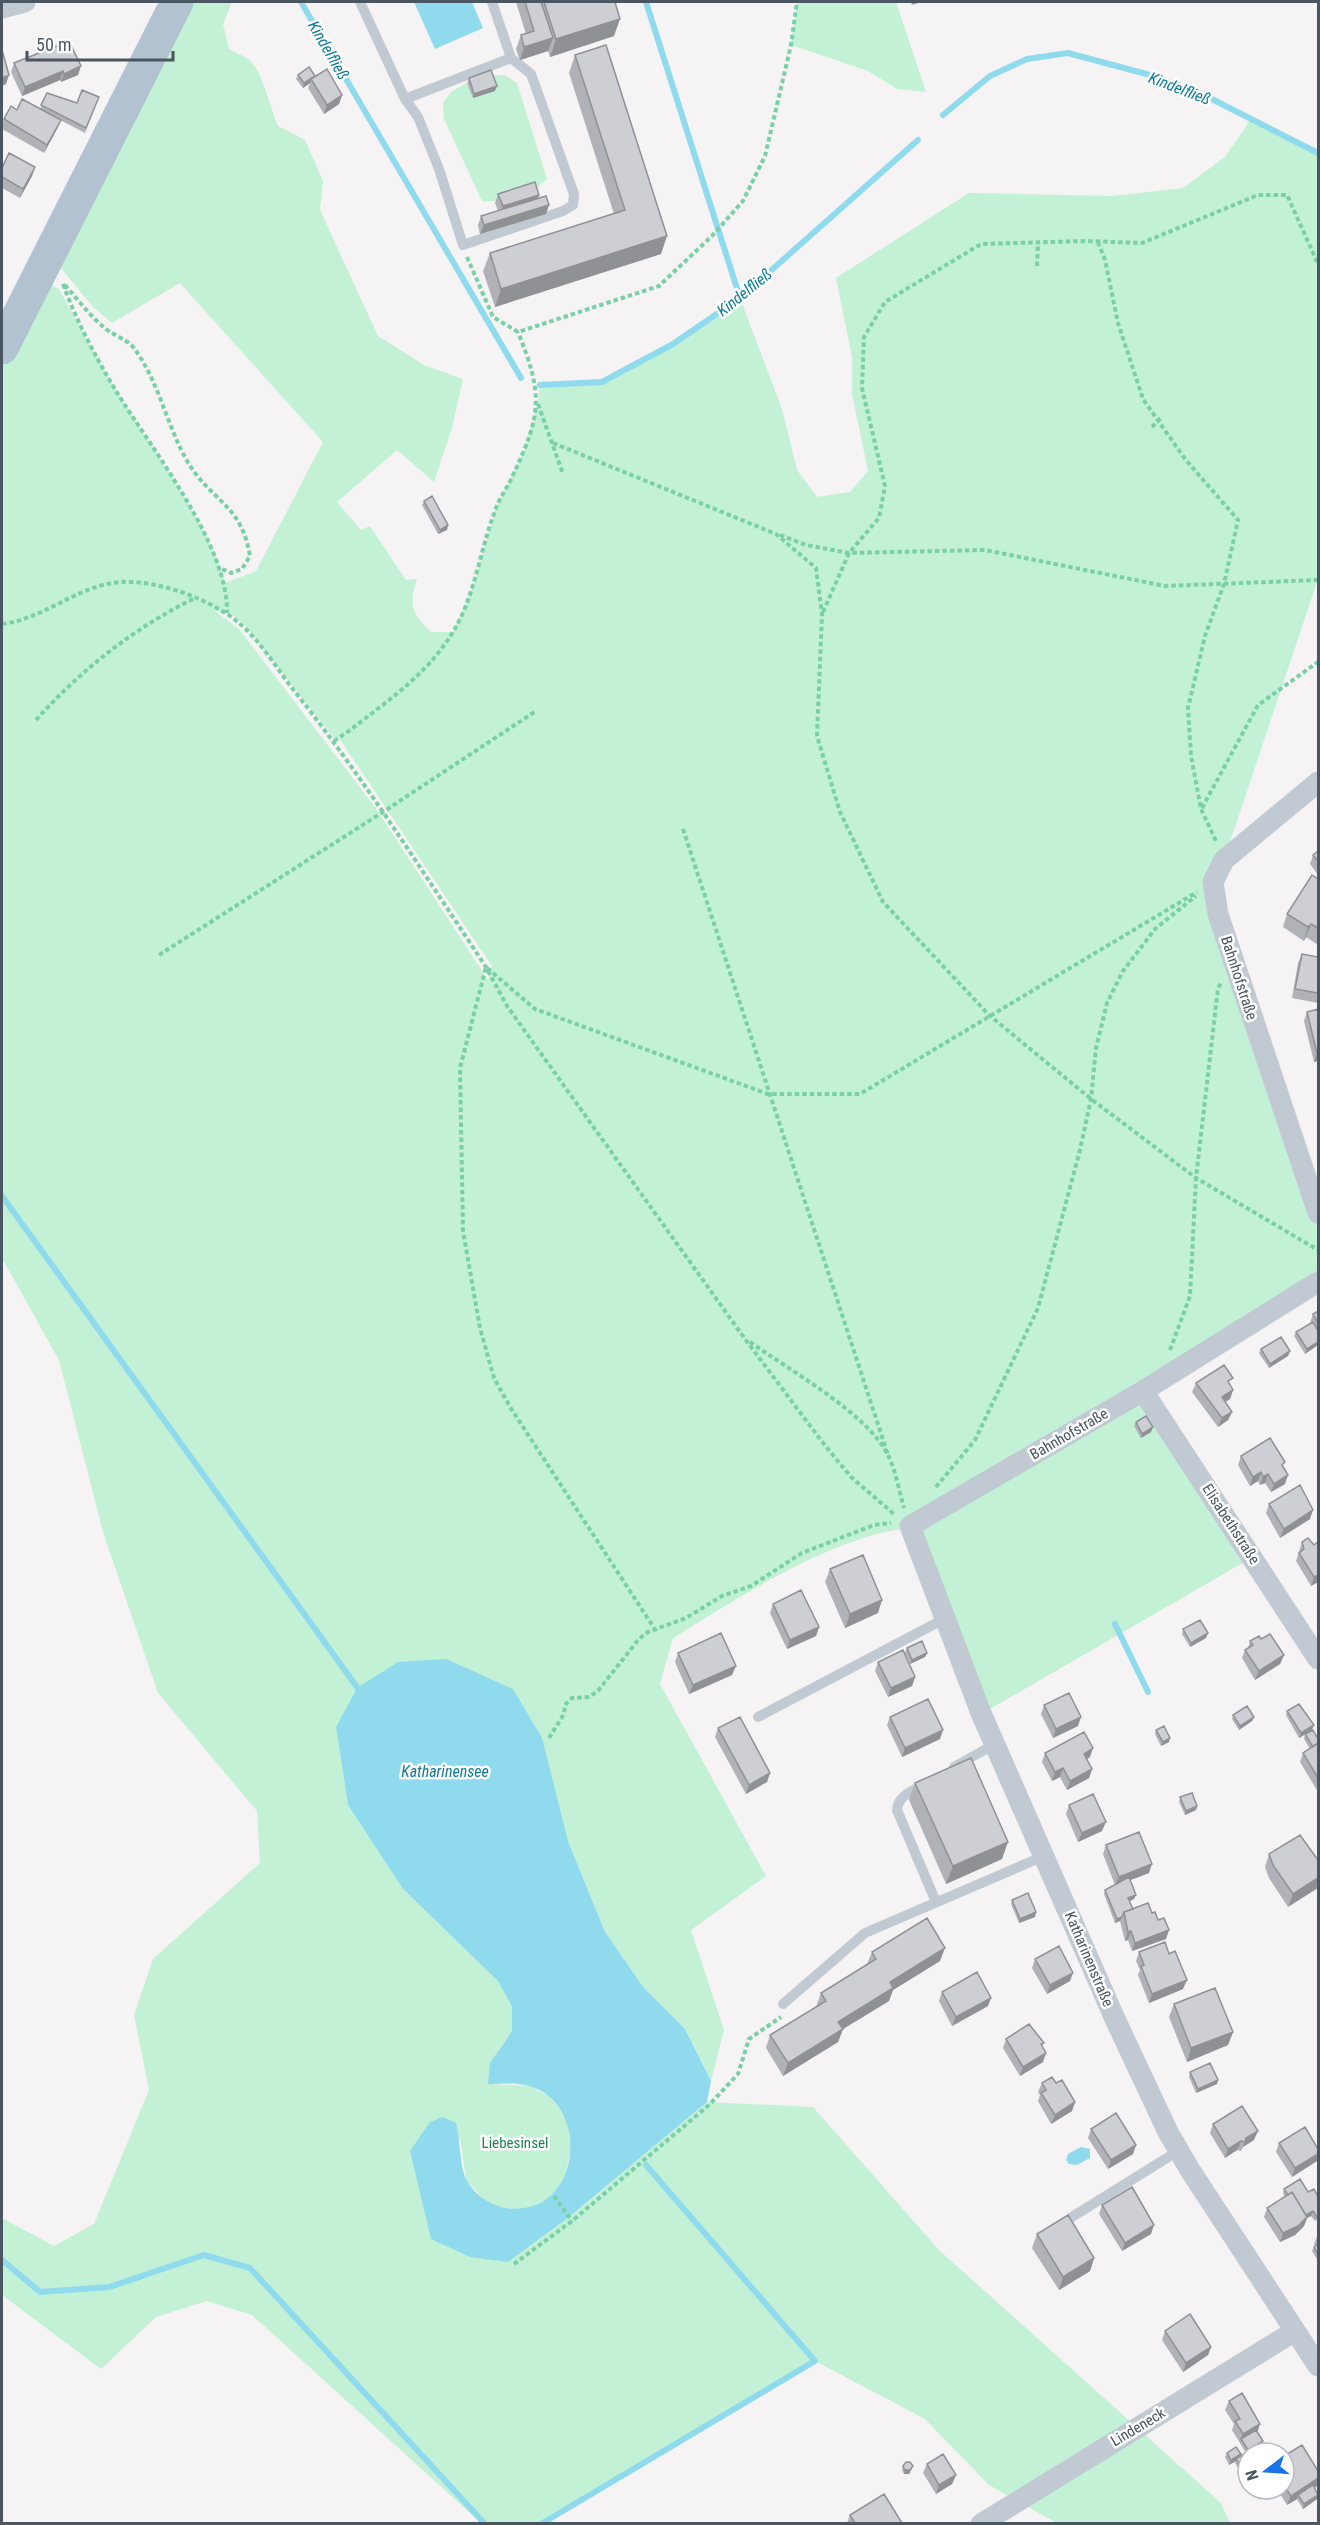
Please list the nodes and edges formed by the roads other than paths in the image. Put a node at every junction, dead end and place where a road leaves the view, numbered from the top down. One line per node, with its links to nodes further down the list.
1 (25, 2): 5 (street)
2 (177, 2): 8 (main road)
3 (360, 2): 7 (lane)
4 (492, 2): 6 (lane)
5 (2, 8)
6 (511, 58): 7 (lane); 7 (lane)
7 (405, 99)
8 (2, 348)
9 (1318, 782): 10 (street, Bahnhofstraße)
10 (1318, 1213)
11 (1318, 1282): 12 (street, Bahnhofstraße)
12 (1151, 1385): 13 (street, Bahnhofstraße); 15 (street, Elisabethstraße)
13 (907, 1524): 14 (street, Katharinenstraße)
14 (944, 1619): 16 (lane); 17 (street, Katharinenstraße)
15 (1318, 1659)
16 (758, 1717)
17 (995, 1744): 18 (street, Katharinenstraße); 19 (lane)
18 (1044, 1856): 19 (lane); 21 (street, Katharinenstraße)
19 (936, 1902): 20 (lane)
20 (783, 2004)
21 (1178, 2151): 22 (lane); 23 (street, Katharinenstraße)
22 (1072, 2217)
23 (1295, 2331): 24 (street, Katharinenstraße); 25 (street, Lindeneck)
24 (1318, 2366)
25 (981, 2523)

